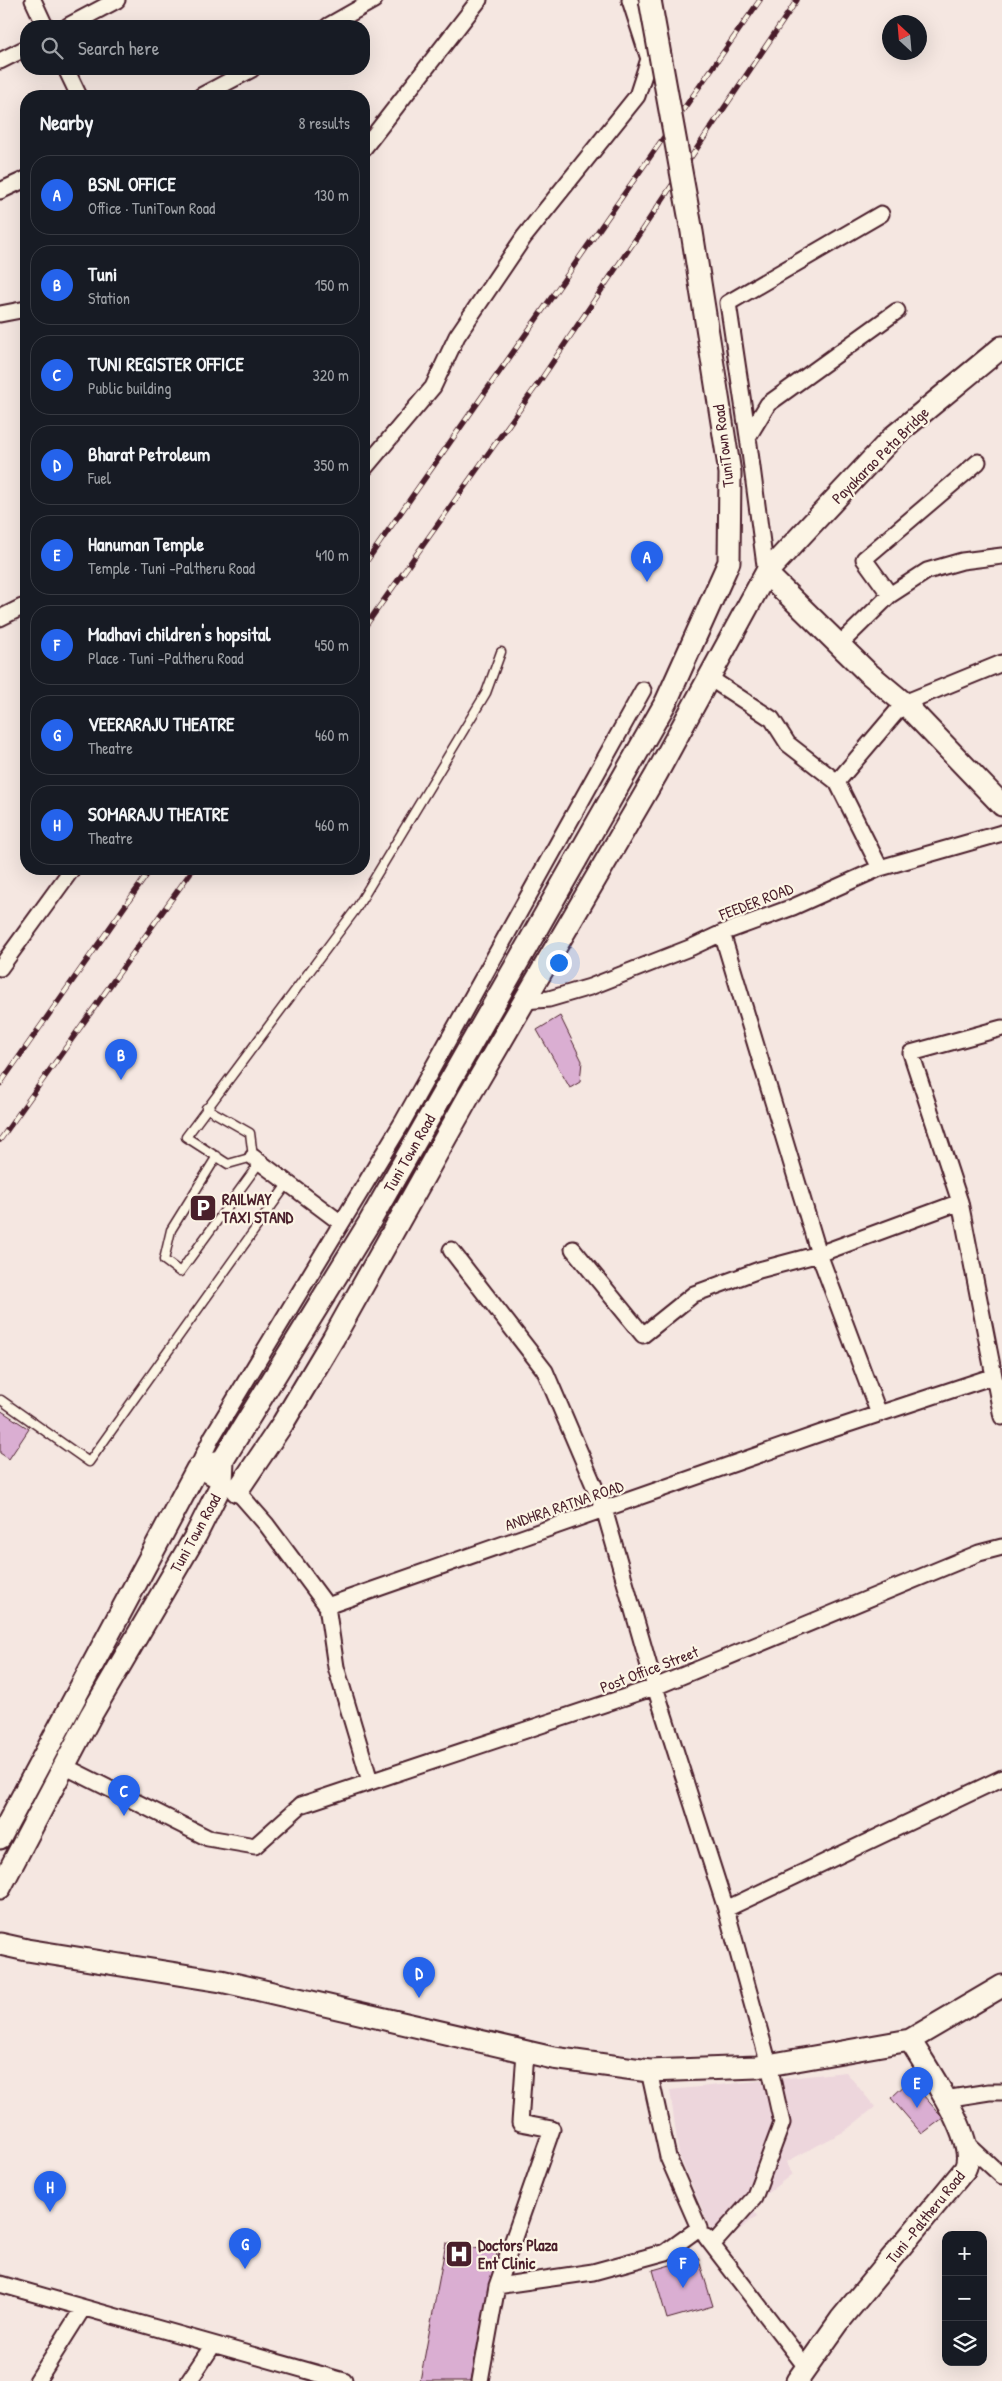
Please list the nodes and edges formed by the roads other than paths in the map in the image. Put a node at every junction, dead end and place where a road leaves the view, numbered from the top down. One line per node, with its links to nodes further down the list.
1 (33, 0): 7 (street)
2 (117, 0): 8 (street)
3 (374, 0): 9 (street)
4 (478, 0): 16 (street)
5 (630, 0): 25 (street)
6 (650, 0): 41 (street, TuniTown Road, bridge)
7 (42, 20)
8 (79, 20)
9 (339, 20)
10 (20, 51): 11 (street)
11 (0, 61)
12 (69, 75): 14 (street)
13 (241, 75): 15 (street)
14 (76, 90)
15 (212, 90)
16 (370, 140)
17 (20, 182): 18 (street)
18 (0, 192)
19 (881, 214): 24 (street)
20 (20, 310): 22 (street)
21 (897, 311): 24 (street)
22 (0, 314)
23 (1002, 347): 28 (street, Payakarao Peta Bridge)
24 (748, 437): 28 (street)
25 (370, 462)
26 (978, 462): 29 (street)
27 (1002, 556): 29 (street)
28 (766, 573): 32 (street); 35 (street, Payakarao Peta Bridge)
29 (890, 595): 32 (street)
30 (20, 608): 31 (street)
31 (0, 618)
32 (839, 645): 37 (street)
33 (500, 652): 48 (lane)
34 (1002, 663): 37 (street)
35 (708, 677): 38 (street); 46 (street, Payakarao Peta Bridge)
36 (643, 690): 53 (street)
37 (904, 703): 38 (street); 39 (street)
38 (837, 782): 42 (street)
39 (1002, 805)
40 (1002, 833): 42 (street, FEEDER ROAD)
41 (576, 860): 61 (street, Tuni Town Road)
42 (880, 868): 44 (street, FEEDER ROAD)
43 (68, 875): 45 (street)
44 (722, 933): 46 (street, FEEDER ROAD); 56 (street)
45 (0, 968)
46 (524, 1002): 63 (street, Payakarao Peta Bridge)
47 (1002, 1028): 52 (street)
48 (206, 1108): 49 (lane); 50 (lane)
49 (217, 1156): 50 (lane); 50 (lane)
50 (256, 1160): 51 (street)
51 (288, 1183): 53 (street); 58 (lane)
52 (960, 1202): 56 (street); 57 (street)
53 (341, 1223): 62 (street)
54 (573, 1249): 56 (street)
55 (451, 1250): 64 (street)
56 (819, 1254): 59 (street)
57 (994, 1376): 59 (street, ANDHRA RATNA ROAD); 60 (street)
58 (1, 1400)
59 (879, 1414): 64 (street, ANDHRA RATNA ROAD)
60 (1002, 1417)
61 (223, 1460): 62 (street, Tuni Town Road); 63 (street, Tuni Town Road)
62 (198, 1469): 63 (street); 71 (street, Tuni Town Road)
63 (230, 1487): 66 (street); 68 (street, Tuni Town Road)
64 (604, 1509): 66 (street, ANDHRA RATNA ROAD); 67 (street)
65 (1002, 1547): 67 (street, Post Office Street)
66 (327, 1606): 70 (street)
67 (656, 1687): 70 (street, Post Office Street); 73 (street)
68 (64, 1766): 70 (street, Post Office Street); 72 (street, Tuni Town Road)
69 (1002, 1778): 73 (street)
70 (370, 1781)
71 (0, 1838)
72 (0, 1888)
73 (726, 1909): 78 (street)
74 (0, 1944): 77 (street)
75 (1002, 1986): 76 (street)
76 (910, 2040): 78 (street); 81 (street, Tuni -Paltheru Road)
77 (525, 2052): 79 (street); 87 (street)
78 (769, 2065): 79 (street); 85 (street)
79 (649, 2072): 84 (street)
80 (1002, 2092): 81 (street)
81 (945, 2099): 82 (street, Tuni -Paltheru Road)
82 (965, 2142): 83 (street); 90 (street, Tuni -Paltheru Road)
83 (1002, 2176)
84 (699, 2228): 85 (street); 87 (street)
85 (712, 2245): 90 (street)
86 (0, 2284): 88 (street)
87 (497, 2286): 94 (street)
88 (83, 2308): 89 (street); 91 (street)
89 (213, 2344): 92 (street); 93 (street)
90 (802, 2374)
91 (37, 2381)
92 (190, 2381)
93 (344, 2381)
94 (480, 2381)

